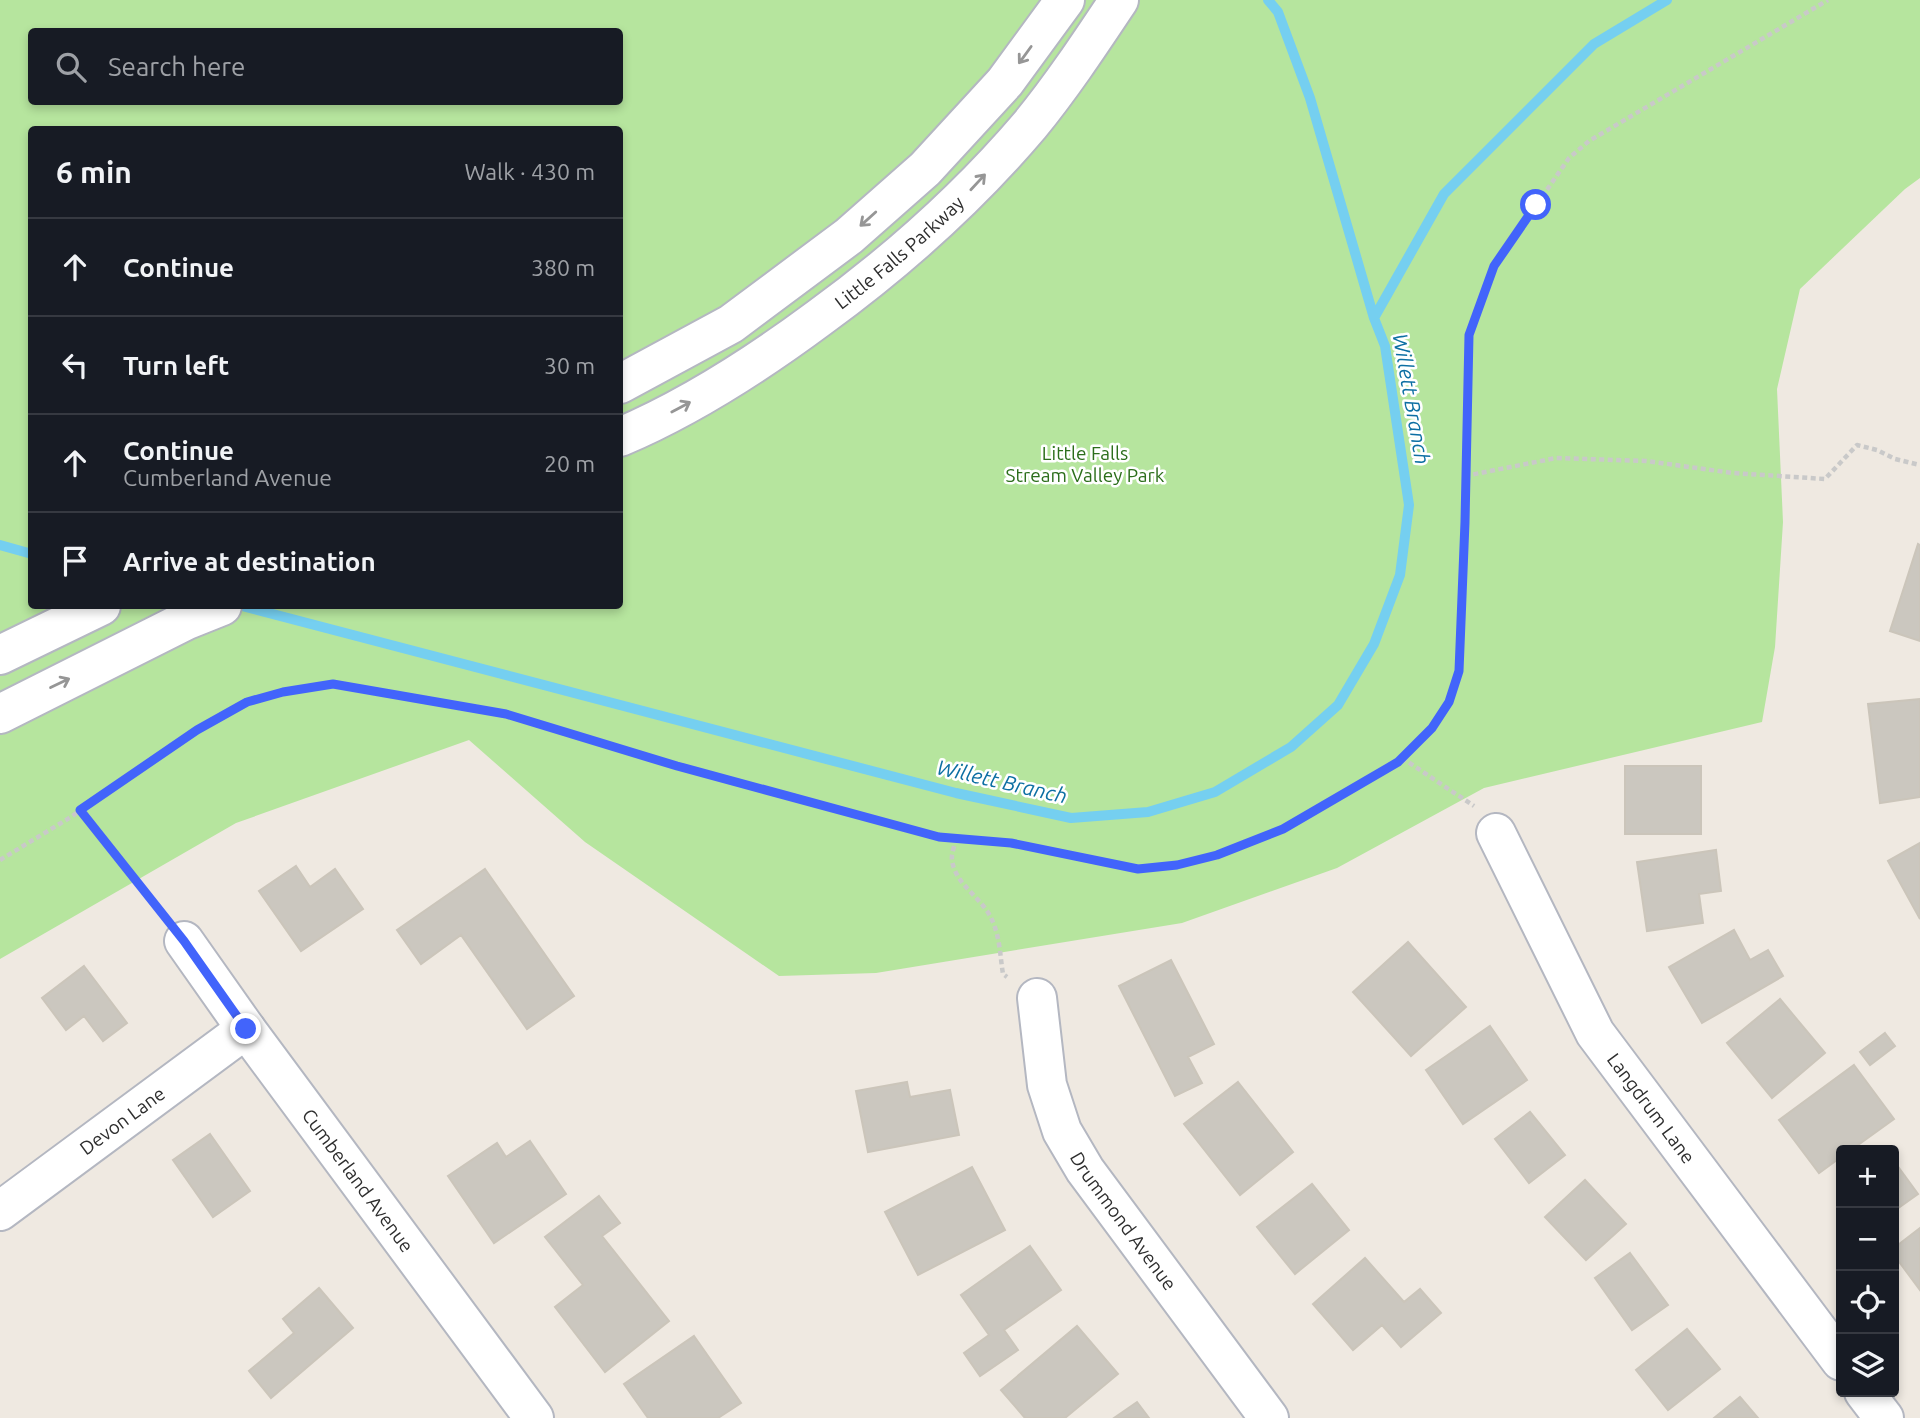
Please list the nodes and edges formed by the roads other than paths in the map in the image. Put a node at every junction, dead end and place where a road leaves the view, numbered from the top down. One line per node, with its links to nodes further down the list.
1 (1065, 0): 3 (street, one-way to 3)
2 (1119, 0): 4 (street, Little Falls Parkway, one-way to 2)
3 (623, 382)
4 (623, 436)
5 (95, 609): 7 (street)
6 (214, 609): 8 (street, one-way to 6)
7 (0, 655)
8 (0, 714)
9 (1496, 833): 14 (street, Langdrum Lane)
10 (184, 941): 12 (street, Cumberland Avenue)
11 (1037, 998): 17 (street, Drummond Avenue)
12 (246, 1029): 13 (street, Devon Lane); 16 (street, Cumberland Avenue)
13 (0, 1211)
14 (1836, 1354)
15 (1868, 1397): 18 (street)
16 (534, 1418)
17 (1269, 1418)
18 (1884, 1418)

